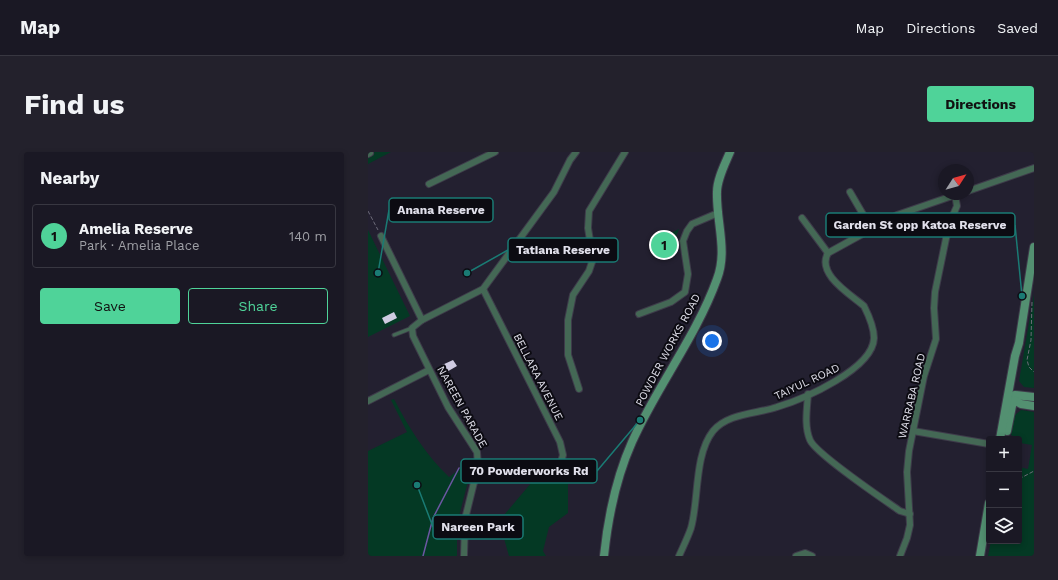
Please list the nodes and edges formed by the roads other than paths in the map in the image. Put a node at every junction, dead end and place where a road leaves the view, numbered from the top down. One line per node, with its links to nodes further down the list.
1 (495, 152): 6 (street)
2 (576, 152): 17 (street)
3 (625, 152): 23 (street)
4 (729, 152): 11 (main road, POWDER WORKS ROAD)
5 (1034, 168): 7 (street)
6 (429, 184)
7 (974, 189)
8 (850, 192): 13 (street)
9 (942, 200): 13 (street)
10 (956, 200): 29 (street, WARRABA ROAD)
11 (718, 213): 18 (street); 37 (main road, POWDER WORKS ROAD)
12 (802, 218): 16 (street)
13 (871, 228): 16 (street)
14 (381, 236): 19 (street)
15 (1034, 247): 26 (main road)
16 (828, 253): 24 (street, TAIYUL ROAD)
17 (483, 289): 19 (street); 33 (street, BELLARA AVENUE)
18 (639, 314)
19 (422, 320): 20 (street)
20 (412, 328): 21 (lane); 22 (street, NAREEN PARADE)
21 (394, 335)
22 (430, 370): 27 (street); 36 (street, NAREEN PARADE)
23 (579, 389)
24 (808, 394): 35 (street); 38 (street, TAIYUL ROAD)
25 (1034, 397): 26 (main road)
26 (1013, 399): 28 (main road); 30 (main road); 31 (main road)
27 (368, 401)
28 (1034, 406)
29 (913, 431): 32 (street); 35 (street, WARRABA ROAD)
30 (1001, 436)
31 (1007, 436)
32 (986, 443)
33 (557, 475)
34 (988, 508): 42 (main road)
35 (910, 514): 41 (street, WARRABA ROAD)
36 (464, 556)
37 (604, 556)
38 (679, 556)
39 (796, 556): 40 (street)
40 (812, 556)
41 (900, 556)
42 (980, 556)

